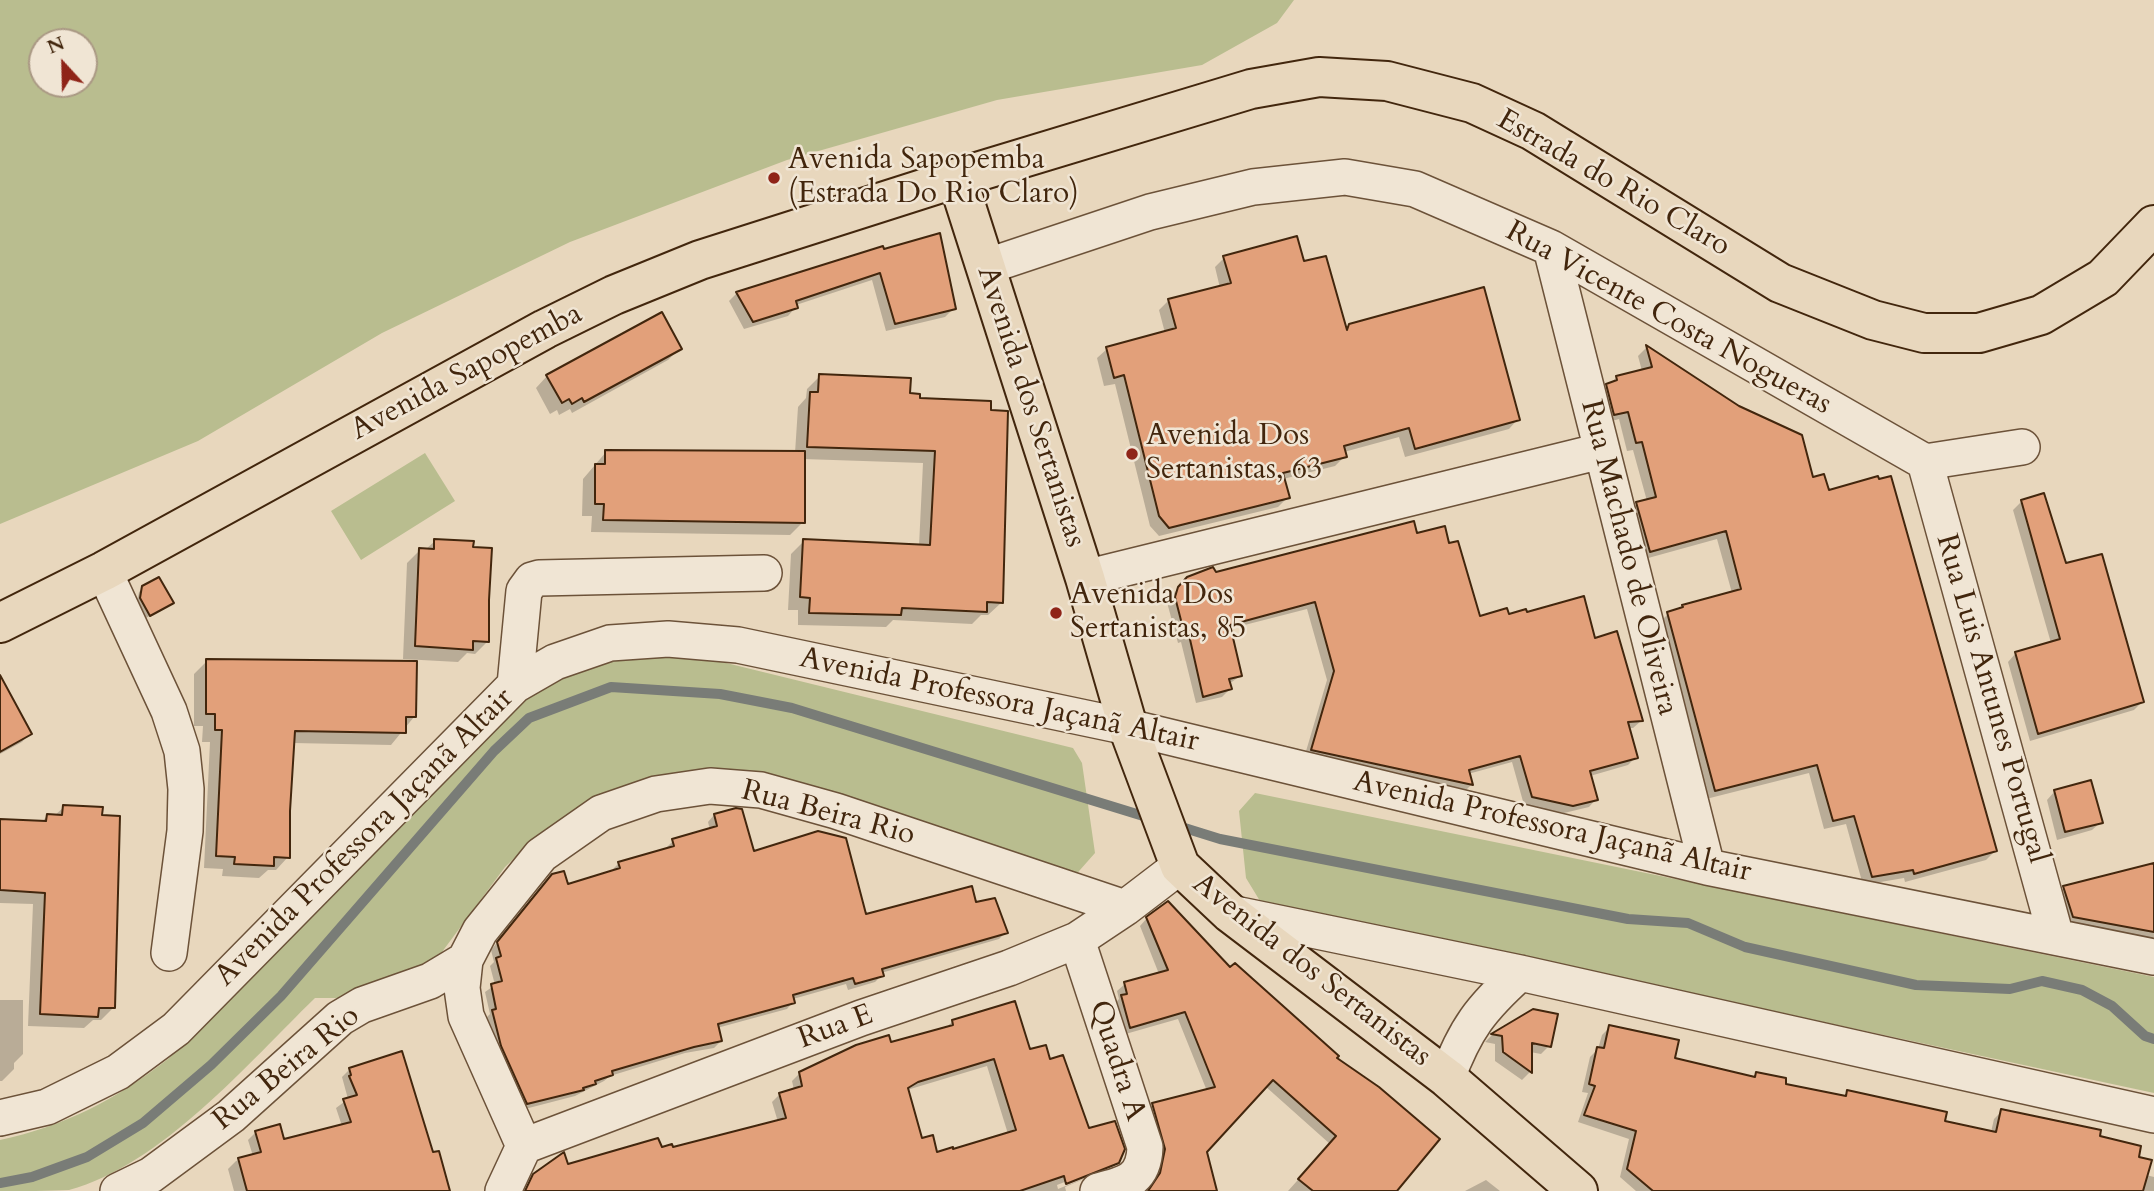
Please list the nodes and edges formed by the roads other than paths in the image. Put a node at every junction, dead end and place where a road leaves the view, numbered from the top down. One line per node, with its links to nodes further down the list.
1 (957, 178): 2 (main road, Estrada do Rio Claro); 4 (main road, Avenida dos Sertanistas); 8 (main road, Avenida Sapopemba)
2 (2154, 225)
3 (1551, 248): 4 (street, Rua Vicente Costa Nogueras); 6 (street, Rua Machado de Oliveira); 7 (street, Rua Vicente Costa Nogueras)
4 (985, 267): 10 (main road, Avenida dos Sertanistas)
5 (2022, 447): 7 (street)
6 (1601, 452): 10 (street); 15 (street, Rua Machado de Oliveira)
7 (1925, 462): 18 (street, Rua Luis Antunes Portugal)
8 (104, 571): 11 (main road, Avenida Sapopemba); 20 (street)
9 (764, 573): 12 (street)
10 (1085, 578): 13 (main road, Avenida dos Sertanistas)
11 (0, 623)
12 (515, 685): 13 (street, Avenida Professora Jaçanã Altair); 26 (street, Avenida Professora Jaçanã Altair)
13 (1128, 727): 14 (main road, Avenida dos Sertanistas); 15 (street, Avenida Professora Jaçanã Altair)
14 (1176, 856): 16 (street, Rua E); 17 (main road, Avenida dos Sertanistas)
15 (1707, 867): 18 (street, Avenida Professora Jaçanã Altair)
16 (1125, 908): 19 (street, Rua E); 22 (street, Rua Beira Rio)
17 (1230, 914): 23 (street); 24 (main road, Avenida dos Sertanistas)
18 (2056, 937): 21 (street, Avenida Professora Jaçanã Altair)
19 (1077, 940): 27 (street, Rua E); 30 (street, Quadra A)
20 (169, 953)
21 (2154, 957)
22 (465, 960): 27 (street, Rua Beira Rio); 28 (street, Rua Beira Rio)
23 (1520, 973): 24 (street); 25 (street)
24 (1447, 1078): 31 (main road, Avenida dos Sertanistas)
25 (2154, 1115)
26 (0, 1118)
27 (524, 1146): 29 (street)
28 (118, 1191)
29 (503, 1191)
30 (1098, 1191)
31 (1578, 1191)

